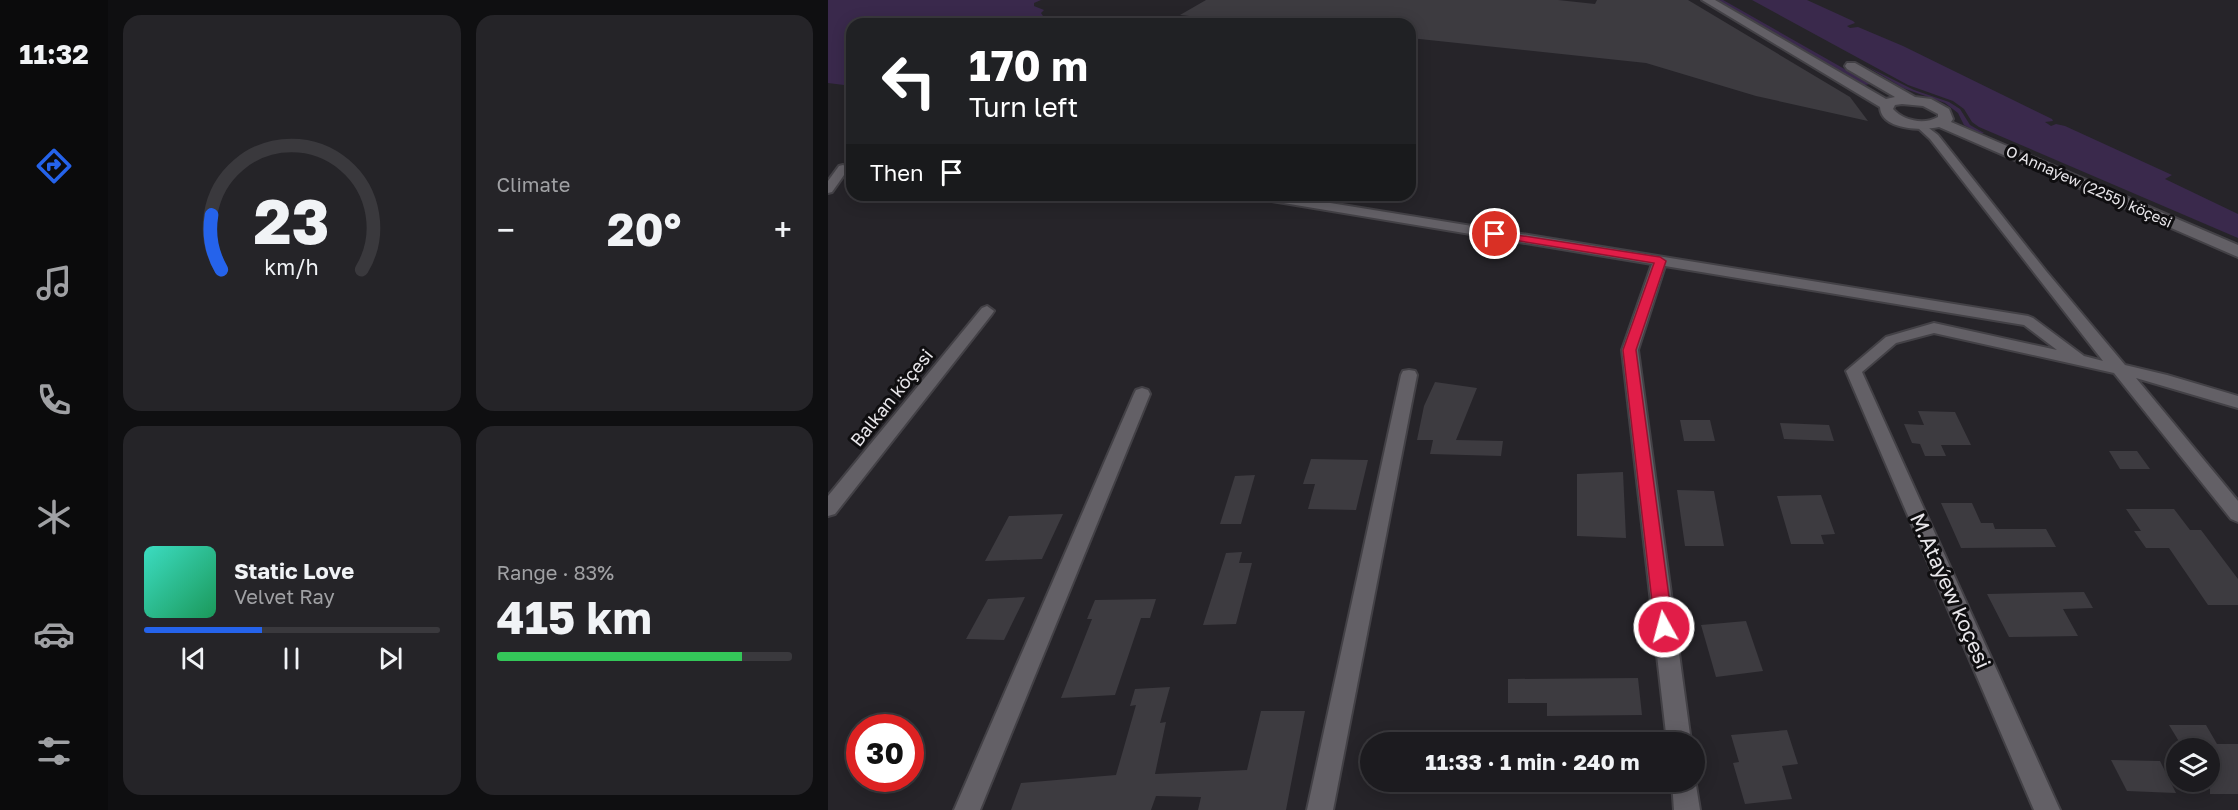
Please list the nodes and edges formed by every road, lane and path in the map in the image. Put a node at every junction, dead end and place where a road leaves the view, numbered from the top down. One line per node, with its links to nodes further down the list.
1 (1707, 0): 4 (main road)
2 (1843, 62): 3 (main road)
3 (1910, 100): 4 (main road); 5 (main road)
4 (1887, 105): 6 (main road)
5 (1940, 123): 6 (main road); 12 (main road, O Annaýew (2255) köçesi)
6 (1921, 125): 16 (street)
7 (846, 168): 9 (street)
8 (846, 170): 10 (street)
9 (828, 171)
10 (828, 189)
11 (1295, 201): 13 (street)
12 (2238, 252)
13 (1660, 261): 15 (street); 22 (street)
14 (987, 311): 20 (street, Balkan köçesi)
15 (2083, 362): 16 (street); 27 (street, M.Ataýew koçesi)
16 (2120, 370): 19 (street); 21 (street)
17 (1409, 375): 25 (street)
18 (1142, 394): 24 (street)
19 (2238, 402)
20 (828, 509)
21 (2238, 514)
22 (1678, 732)
23 (1685, 792): 26 (street)
24 (967, 810)
25 (1320, 810)
26 (1687, 810)
27 (2047, 810)

